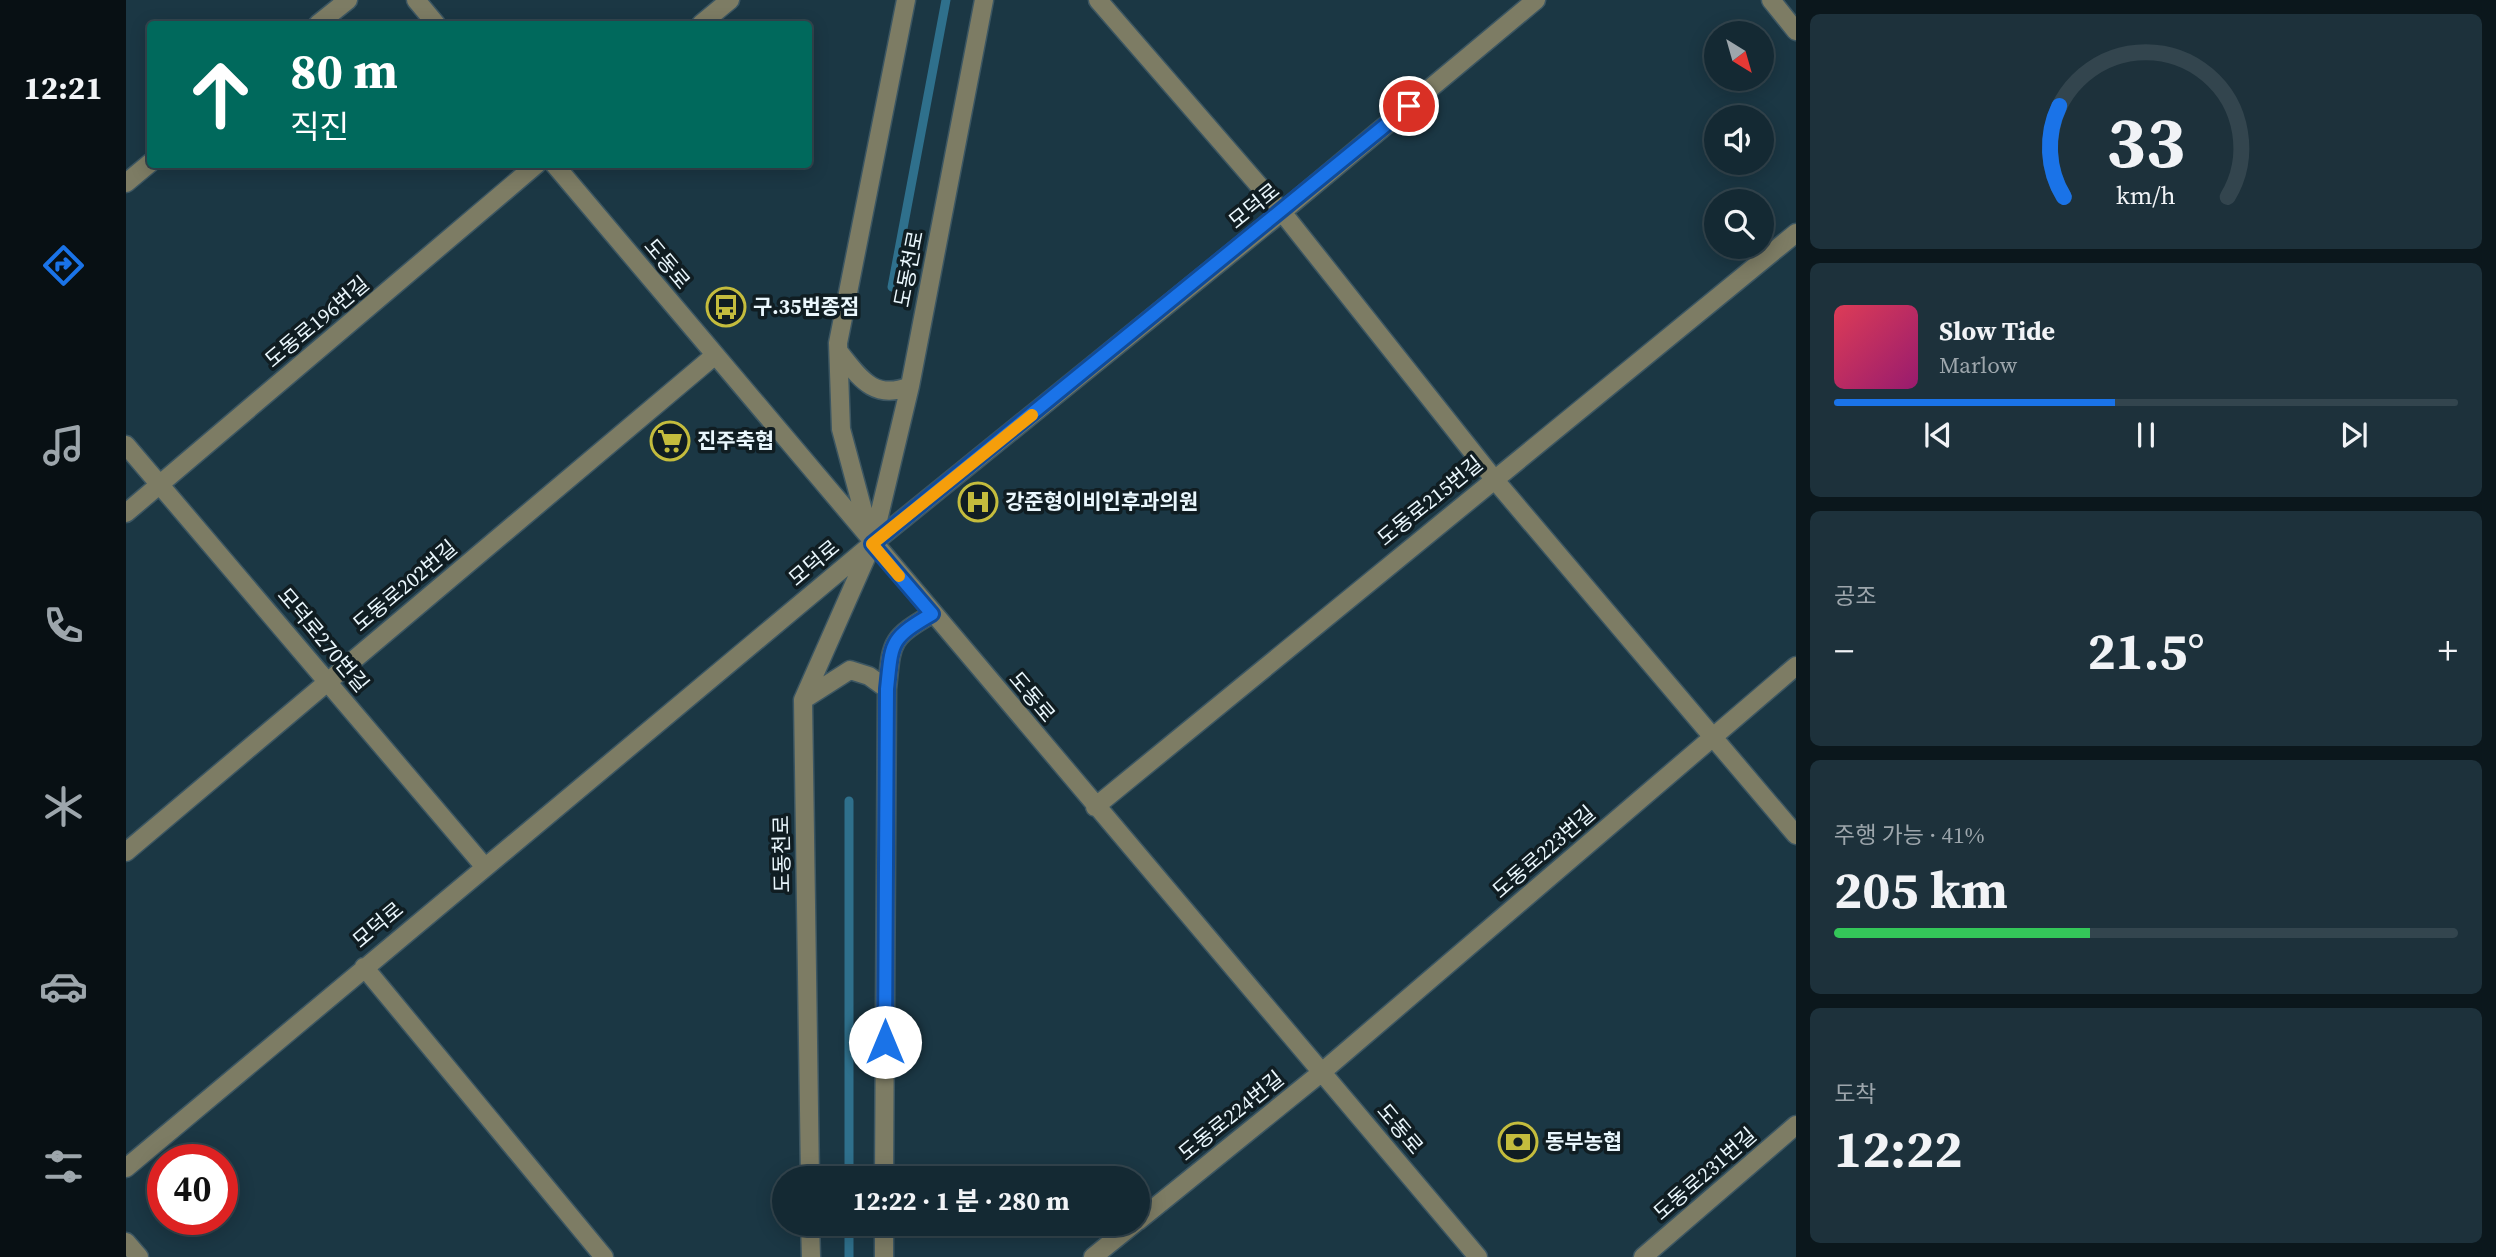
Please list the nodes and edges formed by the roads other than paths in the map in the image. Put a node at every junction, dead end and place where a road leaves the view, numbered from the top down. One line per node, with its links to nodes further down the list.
1 (348, 0): 9 (street)
2 (416, 0): 10 (street)
3 (730, 0): 11 (street)
4 (906, 0): 19 (street)
5 (984, 0): 21 (street, 도동천로)
6 (1098, 0): 17 (street)
7 (1536, 0): 17 (street, 모덕로)
8 (1771, 0): 12 (street)
9 (322, 21)
10 (434, 21)
11 (705, 21)
12 (1796, 31)
13 (147, 166): 16 (street)
14 (532, 168): 24 (street, 도동로196번길)
15 (557, 168): 20 (street, 도동로)
16 (126, 183)
17 (1283, 212): 23 (street); 26 (street, 모덕로)
18 (1796, 233): 23 (street, 도동로215번길)
19 (839, 352): 21 (street); 26 (street)
20 (714, 356): 26 (street, 도동로); 29 (street, 도동로202번길)
21 (910, 386): 26 (street, 도동천로)
22 (126, 445): 24 (street, 모덕로270번길)
23 (1493, 479): 32 (street); 33 (street, 도동로215번길)
24 (160, 485): 25 (street, 도동로196번길); 29 (street, 모덕로270번길)
25 (126, 513)
26 (872, 544): 27 (street, 도동로); 31 (street, 도동천로); 36 (street, 모덕로)
27 (932, 614): 30 (street); 33 (street, 도동로)
28 (1796, 666): 32 (street, 도동로223번길)
29 (328, 681): 35 (street, 도동로202번길); 36 (street, 모덕로270번길)
30 (887, 689): 31 (street); 41 (street)
31 (803, 700): 40 (street, 도동천로)
32 (1714, 736): 34 (street); 38 (street, 도동로223번길)
33 (1095, 807): 38 (street, 도동로)
34 (1796, 835)
35 (126, 852)
36 (484, 866): 37 (street, 모덕로)
37 (363, 967): 42 (street, 모덕로); 49 (street)
38 (1322, 1072): 43 (street, 도동로224번길); 53 (street, 도동로)
39 (1796, 1125): 54 (street, 도동로231번길)
40 (810, 1166)
41 (884, 1166)
42 (126, 1168)
43 (1150, 1211)
44 (810, 1236): 50 (street)
45 (884, 1236): 51 (street)
46 (1119, 1236): 52 (street, 도동로224번길)
47 (126, 1242): 48 (street)
48 (139, 1257)
49 (604, 1257)
50 (811, 1257)
51 (884, 1257)
52 (1093, 1257)
53 (1478, 1257)
54 (1643, 1257)

